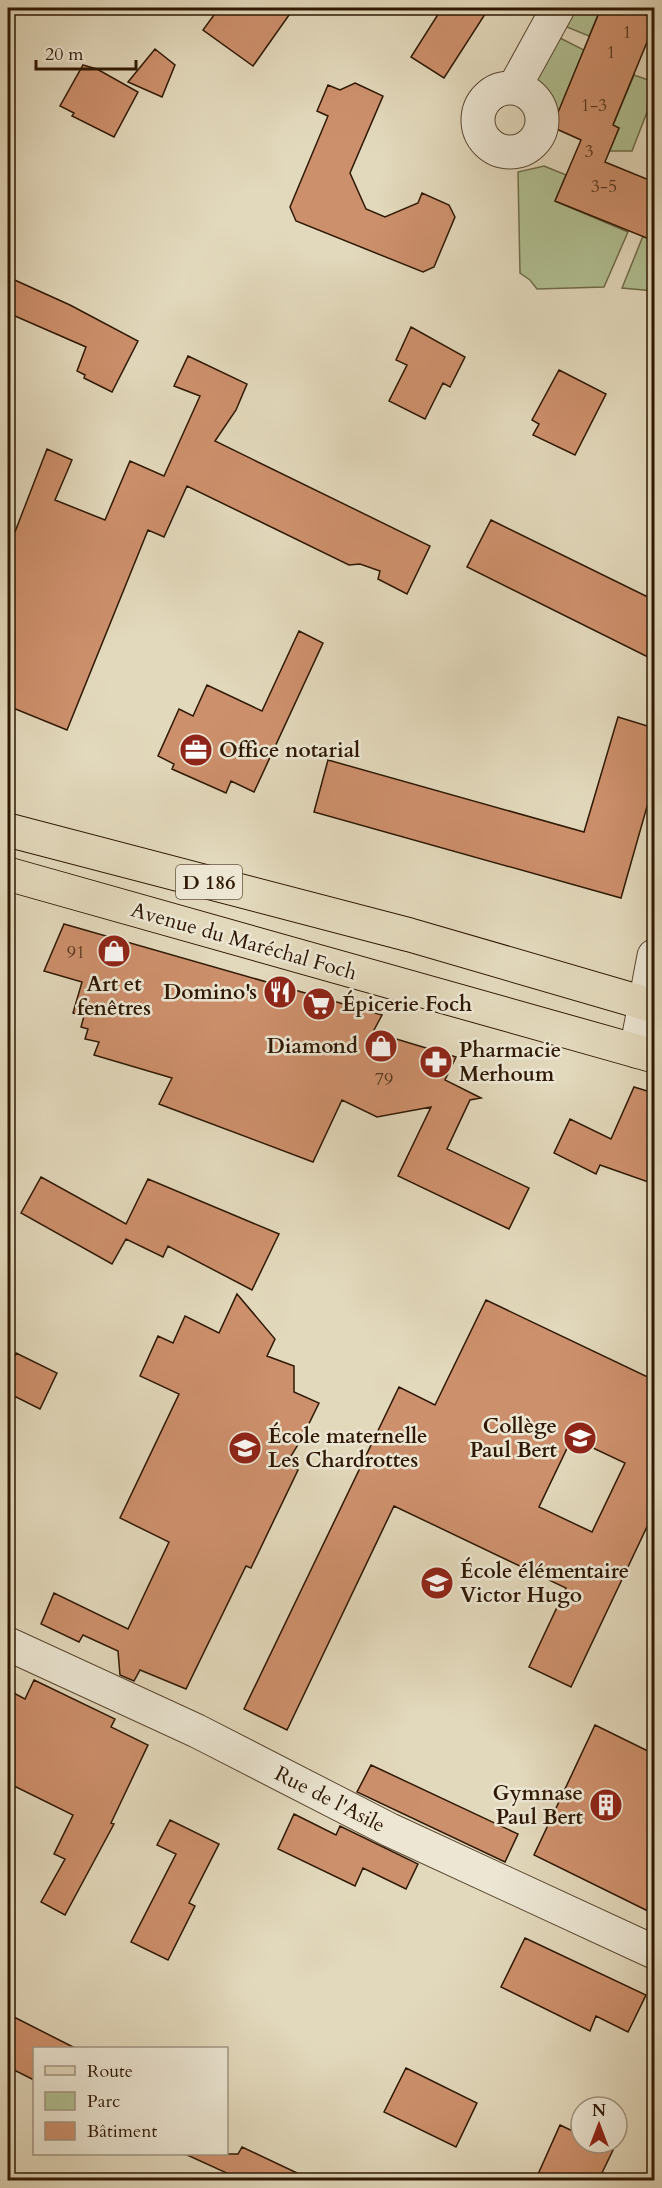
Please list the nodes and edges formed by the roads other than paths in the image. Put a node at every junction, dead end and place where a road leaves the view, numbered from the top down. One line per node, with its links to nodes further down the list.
1 (558, 8): 2 (street)
2 (514, 88)
3 (8, 830): 6 (main road, D 186)
4 (8, 874): 7 (main road, Avenue du Maréchal Foch / D 186)
5 (654, 956): 6 (street)
6 (650, 1005): 7 (street)
7 (645, 1053)
8 (8, 1644): 9 (street, Rue de l'Asile)
9 (654, 1952)

